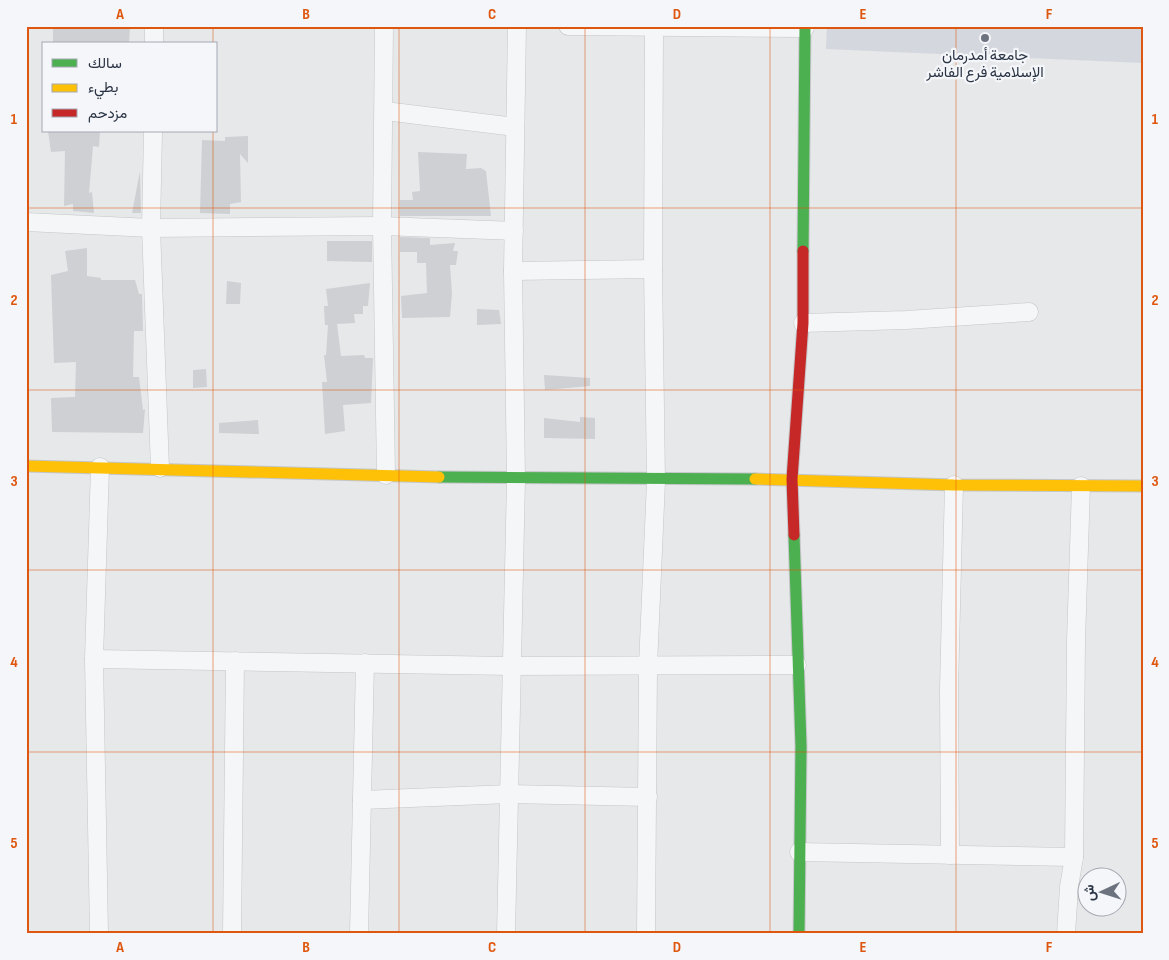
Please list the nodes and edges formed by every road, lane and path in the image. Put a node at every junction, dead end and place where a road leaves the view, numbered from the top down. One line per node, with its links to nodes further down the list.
1 (154, 26): 7 (street)
2 (384, 26): 8 (street)
3 (517, 26): 9 (street)
4 (568, 26): 5 (street)
5 (654, 27): 6 (street); 15 (street)
6 (805, 27): 18 (street)
7 (154, 42)
8 (385, 111): 9 (street); 12 (street)
9 (515, 127): 14 (street)
10 (153, 132): 13 (street)
11 (26, 222): 13 (street)
12 (382, 226): 13 (street); 14 (street); 22 (street)
13 (152, 228): 21 (street)
14 (514, 231): 16 (street)
15 (653, 269): 16 (street); 25 (street)
16 (513, 270): 23 (street)
17 (1029, 312): 18 (street)
18 (803, 323): 24 (street)
19 (26, 466): 20 (street)
20 (100, 467): 21 (street); 29 (street)
21 (160, 468): 22 (street)
22 (386, 475): 23 (street)
23 (516, 479): 25 (street); 33 (street)
24 (792, 479): 25 (street); 26 (street); 32 (street)
25 (656, 481): 34 (street)
26 (954, 485): 27 (street); 39 (street)
27 (1081, 486): 28 (street); 40 (street)
28 (1143, 486)
29 (94, 659): 30 (street); 41 (street)
30 (234, 661): 31 (street); 42 (street)
31 (365, 663): 33 (street); 37 (street)
32 (797, 665): 34 (street); 38 (street)
33 (512, 666): 34 (street); 35 (street)
34 (648, 666): 36 (street)
35 (509, 794): 36 (street); 37 (street); 44 (street)
36 (648, 797): 45 (street)
37 (362, 800): 43 (street)
38 (799, 852): 39 (street); 46 (street)
39 (950, 855): 40 (street)
40 (1074, 857): 47 (street)
41 (99, 934)
42 (232, 934)
43 (359, 934)
44 (506, 934)
45 (646, 934)
46 (799, 934)
47 (1066, 934)

